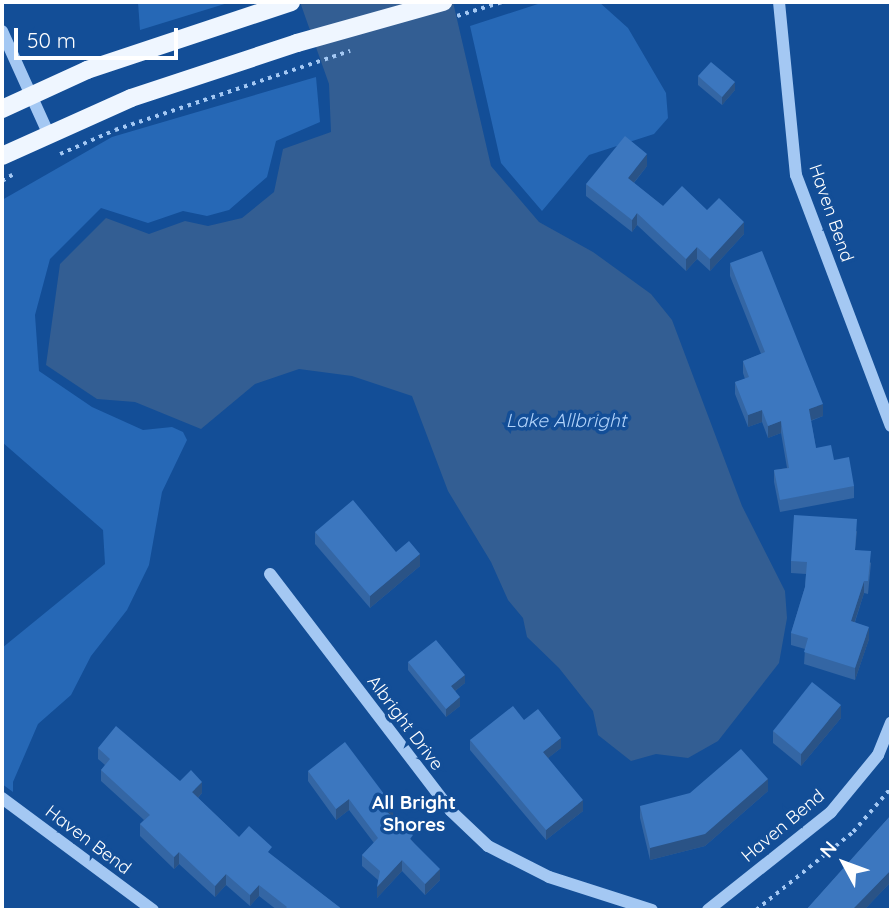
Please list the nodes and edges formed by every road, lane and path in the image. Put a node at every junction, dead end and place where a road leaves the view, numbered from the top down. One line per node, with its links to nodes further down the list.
1 (290, 2): 8 (main road)
2 (443, 2): 10 (main road)
3 (502, 2): 5 (path)
4 (779, 2): 15 (street, Haven Bend)
5 (459, 16)
6 (2, 31): 8 (street)
7 (308, 64): 12 (path)
8 (30, 94): 9 (main road); 10 (street)
9 (2, 109)
10 (48, 133): 11 (main road)
11 (2, 156)
12 (52, 157)
13 (14, 174): 14 (path)
14 (2, 181)
15 (891, 426)
16 (270, 574): 21 (street, Albright Drive)
17 (891, 723): 22 (street, Haven Bend)
18 (891, 788): 23 (path)
19 (2, 798): 20 (street, Haven Bend)
20 (153, 910)
21 (652, 910)
22 (708, 910)
23 (756, 910)

